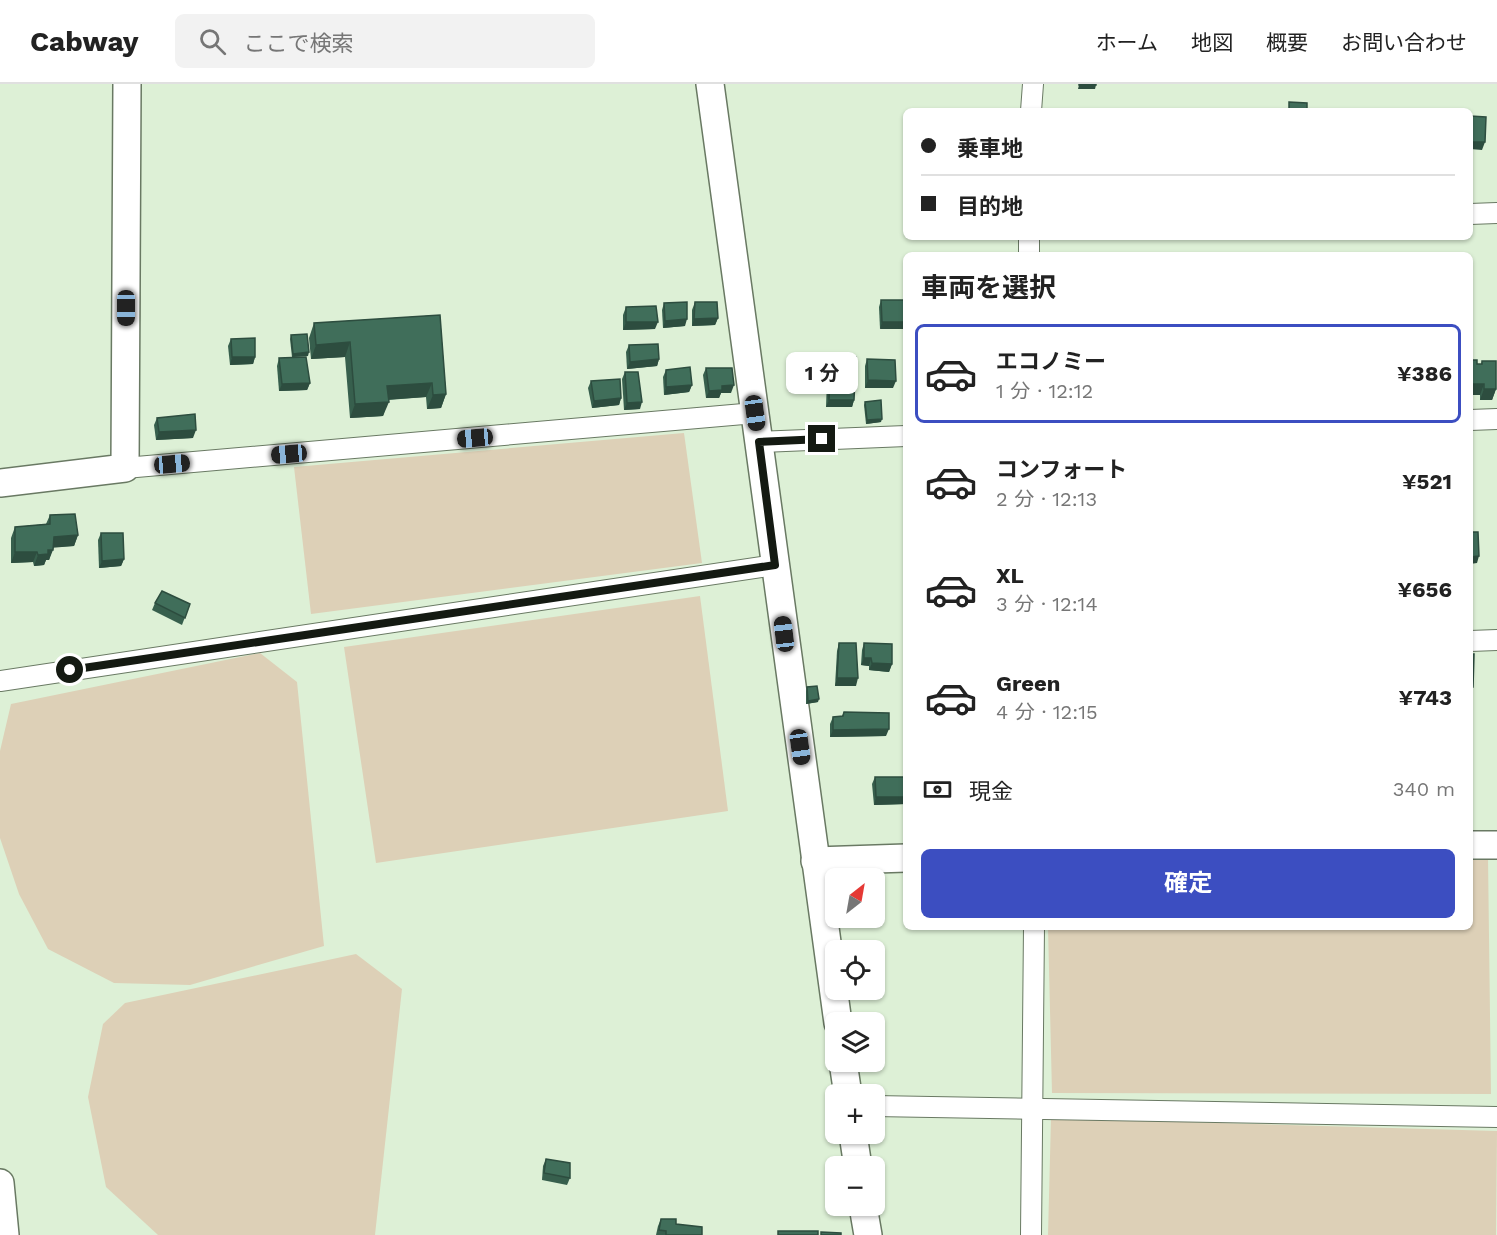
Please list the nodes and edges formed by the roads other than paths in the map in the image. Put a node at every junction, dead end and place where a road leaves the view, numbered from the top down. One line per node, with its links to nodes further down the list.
1 (128, 84): 12 (street)
2 (710, 84): 7 (street)
3 (1033, 84): 4 (street)
4 (1031, 108)
5 (1497, 213): 6 (street)
6 (1473, 214)
7 (755, 413): 11 (street); 12 (street)
8 (1497, 419): 9 (street)
9 (1473, 420)
10 (903, 436): 11 (street)
11 (759, 442): 14 (street)
12 (125, 468): 13 (street)
13 (0, 483)
14 (775, 565): 17 (street); 21 (street)
15 (1497, 640): 16 (street)
16 (1473, 641)
17 (0, 681)
18 (1473, 845): 19 (street)
19 (1497, 845)
20 (903, 858): 21 (street)
21 (815, 861): 23 (street)
22 (1034, 930): 25 (street)
23 (836, 1012)
24 (885, 1106): 25 (street)
25 (1032, 1107): 26 (street); 31 (street)
26 (1497, 1117)
27 (0, 1183): 29 (street)
28 (865, 1216): 30 (street)
29 (5, 1235)
30 (868, 1235)
31 (1031, 1235)

